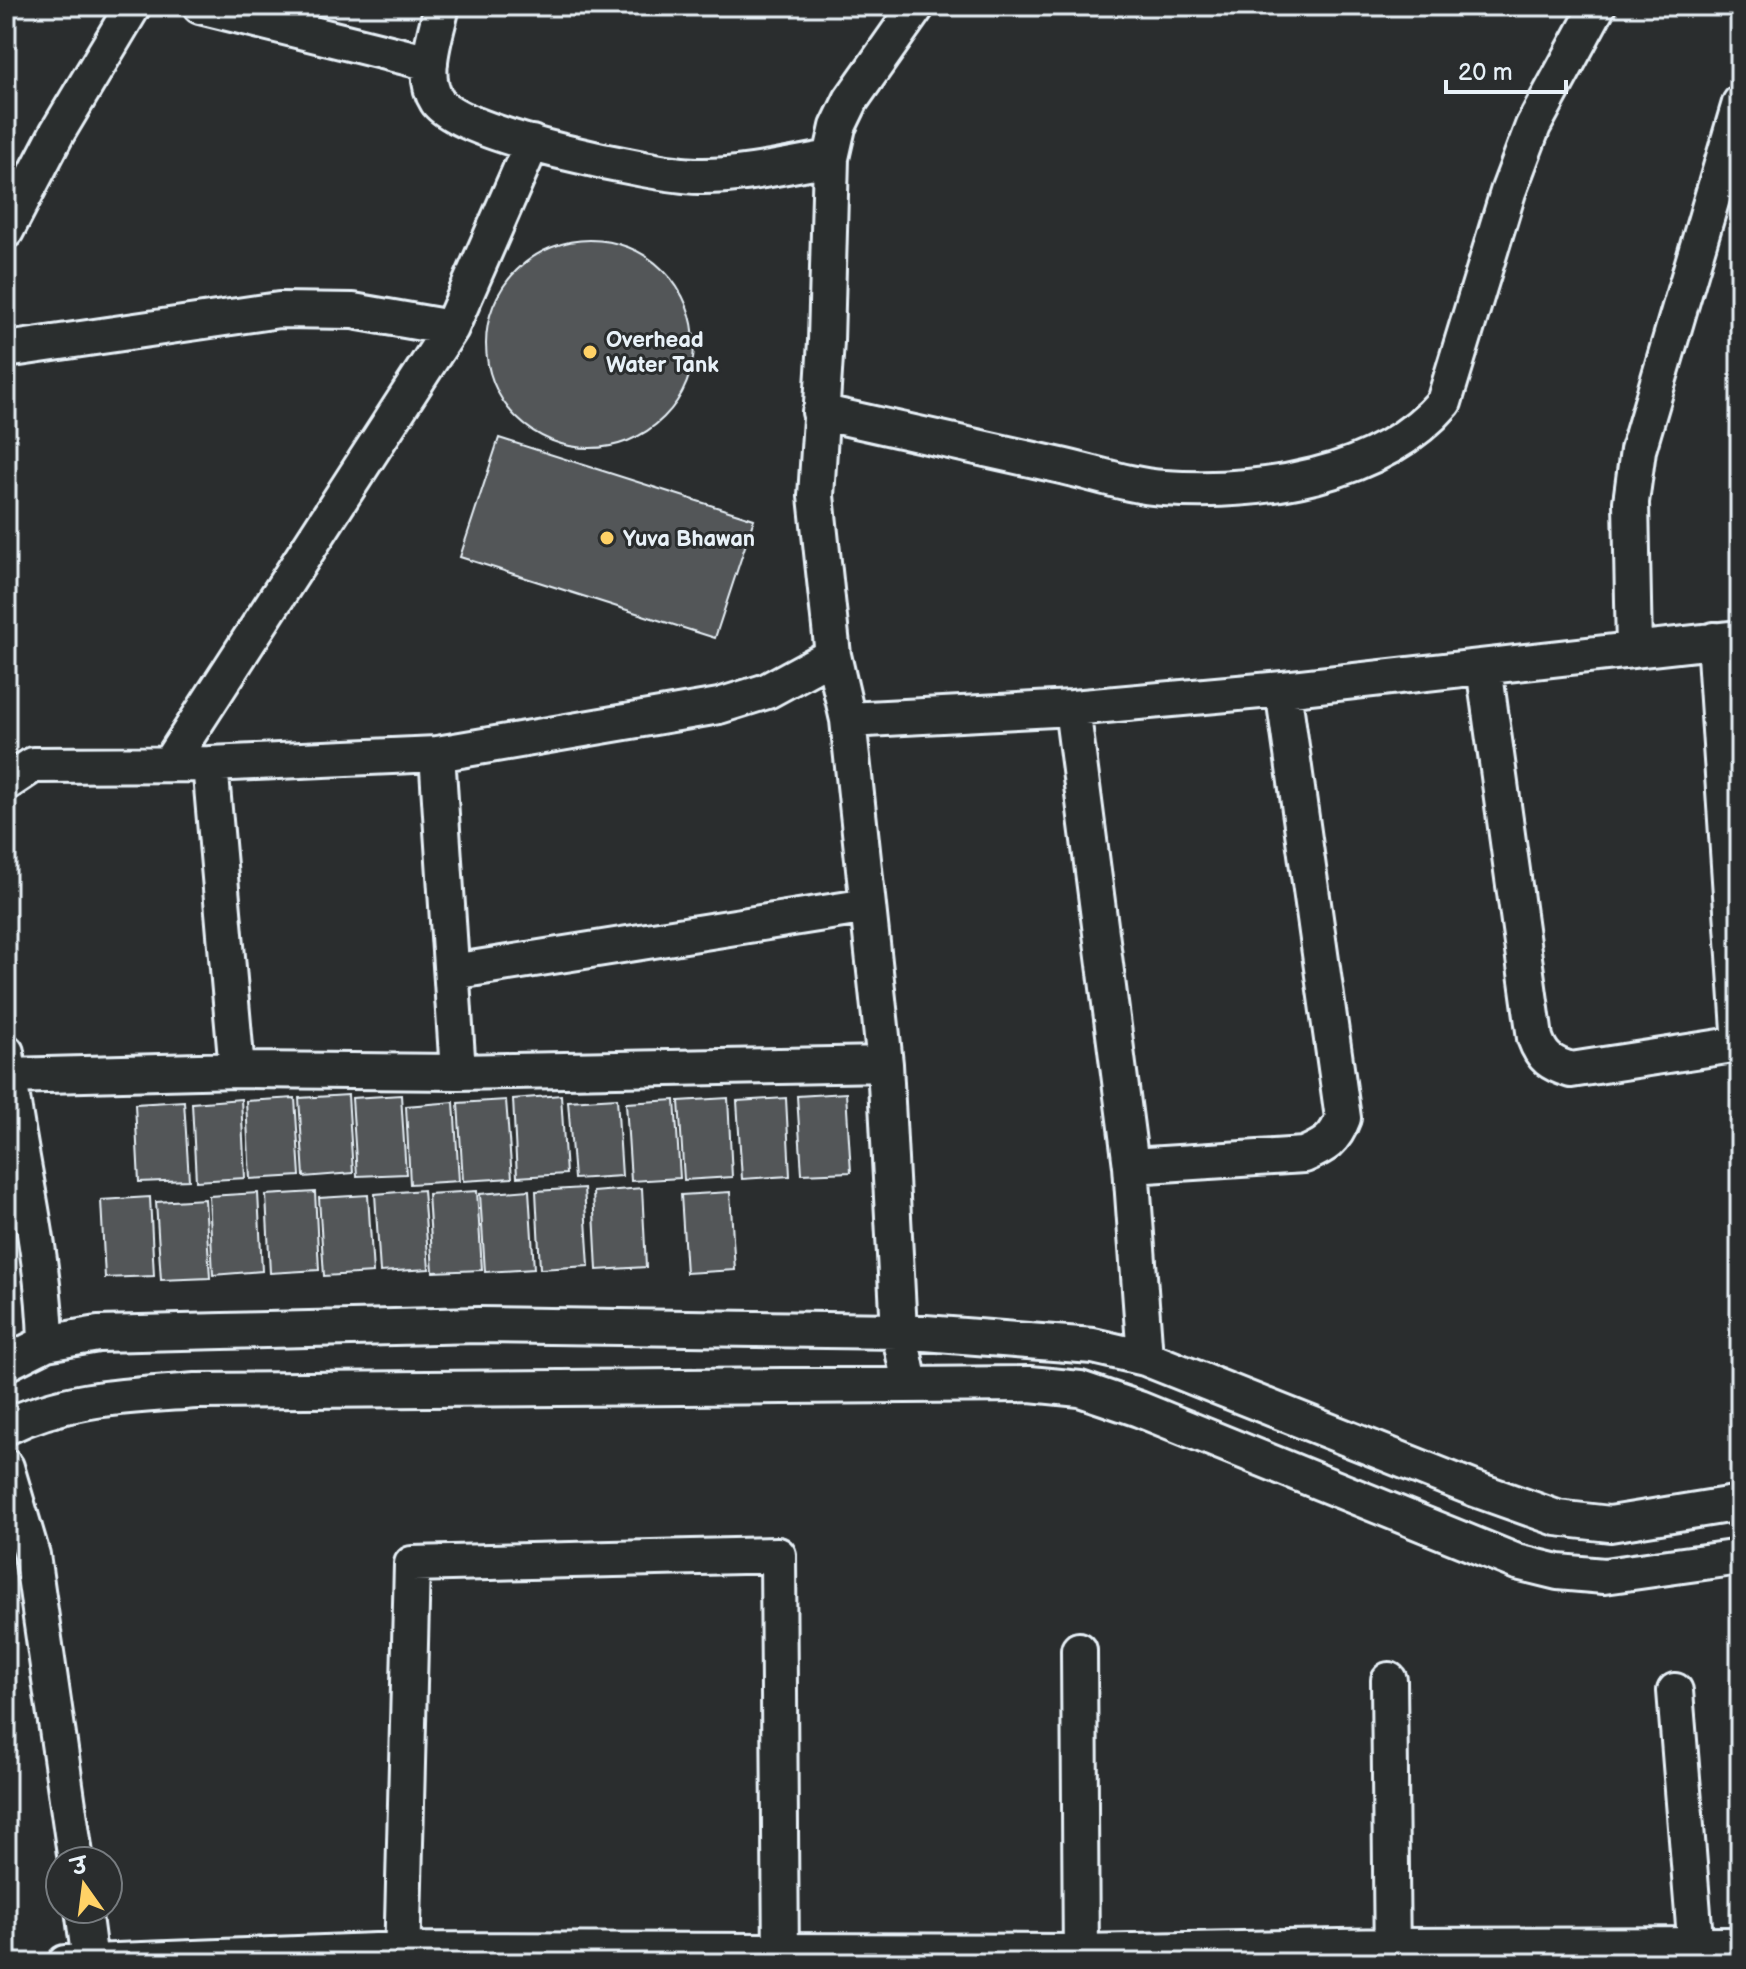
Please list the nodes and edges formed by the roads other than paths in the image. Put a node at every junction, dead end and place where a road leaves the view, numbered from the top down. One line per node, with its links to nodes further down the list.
1 (133, 6): 10 (street)
2 (200, 6): 6 (street)
3 (442, 6): 6 (street)
4 (917, 6): 9 (street)
5 (1598, 6): 13 (street)
6 (430, 63): 8 (street)
7 (1740, 103): 15 (street)
8 (532, 143): 9 (street); 11 (street)
9 (831, 158): 13 (street)
10 (6, 231)
11 (451, 328): 12 (street); 22 (street)
12 (6, 350)
13 (820, 412): 16 (street)
14 (1727, 639): 15 (street); 27 (street)
15 (1634, 650): 17 (street)
16 (833, 655): 20 (street); 21 (street)
17 (1484, 667): 18 (street); 28 (street)
18 (1283, 689): 19 (street); 33 (street)
19 (1072, 708): 20 (street); 33 (street)
20 (848, 720): 25 (street)
21 (437, 754): 23 (street); 26 (street)
22 (169, 764): 23 (street); 24 (street)
23 (210, 764): 31 (street)
24 (6, 783)
25 (868, 906): 26 (street); 30 (street)
26 (452, 972): 32 (street)
27 (1740, 1030)
28 (1740, 1044)
29 (7, 1064): 31 (street); 35 (street)
30 (885, 1064): 32 (street); 34 (street)
31 (237, 1070): 32 (street)
32 (458, 1072)
33 (1131, 1166): 36 (street)
34 (899, 1331): 35 (street); 36 (street); 38 (street)
35 (46, 1343): 37 (street)
36 (1145, 1358): 41 (street)
37 (6, 1363)
38 (910, 1384): 39 (street); 42 (street)
39 (6, 1427)
40 (6, 1467): 46 (street)
41 (1740, 1503)
42 (1740, 1557)
43 (1079, 1650): 54 (street)
44 (1389, 1680): 49 (street)
45 (1675, 1691): 50 (street)
46 (74, 1845)
47 (85, 1925): 55 (street)
48 (1740, 1945): 50 (street)
49 (1392, 1954): 50 (street); 54 (street)
50 (1696, 1955)
51 (402, 1956): 52 (street); 53 (street); 55 (street)
52 (591, 1957): 53 (street)
53 (781, 1957): 54 (street)
54 (1080, 1958)
55 (90, 1962): 56 (street)
56 (65, 1963)

